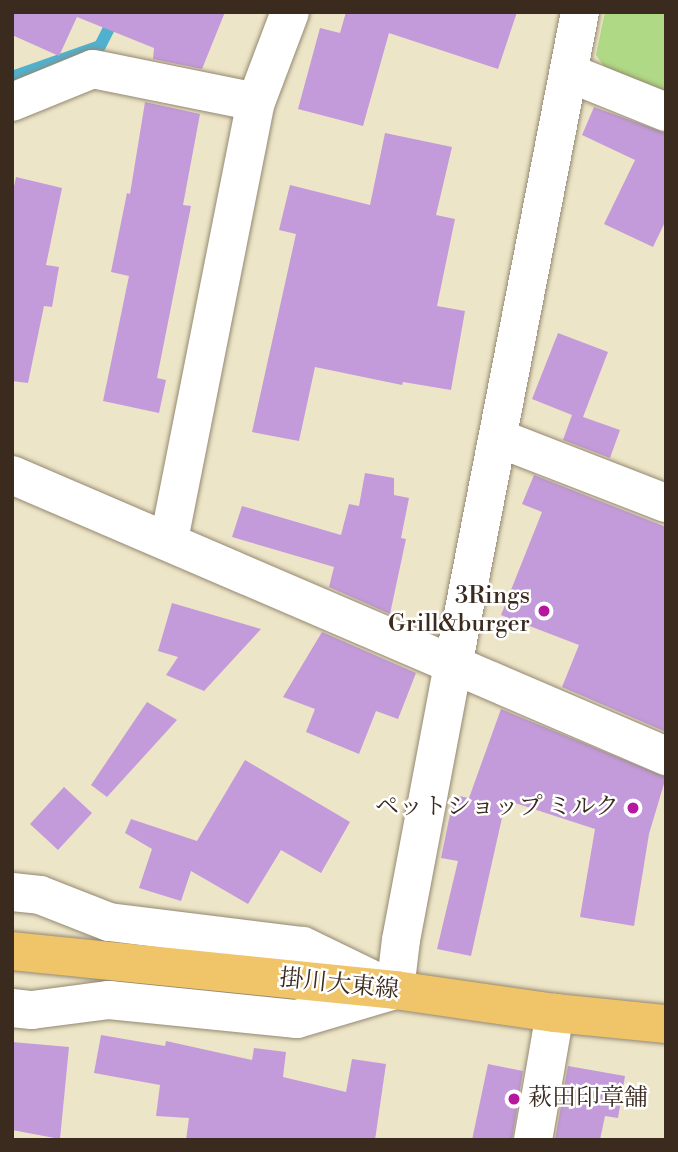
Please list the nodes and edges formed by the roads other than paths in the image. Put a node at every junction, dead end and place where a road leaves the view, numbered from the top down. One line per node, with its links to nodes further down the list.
1 (290, 12): 5 (street)
2 (580, 12): 3 (street)
3 (569, 73): 6 (street); 7 (street)
4 (12, 102): 5 (street)
5 (256, 102): 10 (street)
6 (666, 112)
7 (498, 438): 9 (street); 11 (street)
8 (12, 475): 10 (street)
9 (666, 503)
10 (169, 540): 11 (street)
11 (453, 666): 12 (street); 15 (street)
12 (666, 756)
13 (12, 892): 15 (street)
14 (12, 951): 15 (main road, 掛川大東線)
15 (395, 990): 16 (street); 17 (main road, 掛川大東線)
16 (12, 1008)
17 (555, 1013): 18 (main road, 掛川大東線); 19 (street)
18 (666, 1024)
19 (533, 1140)

